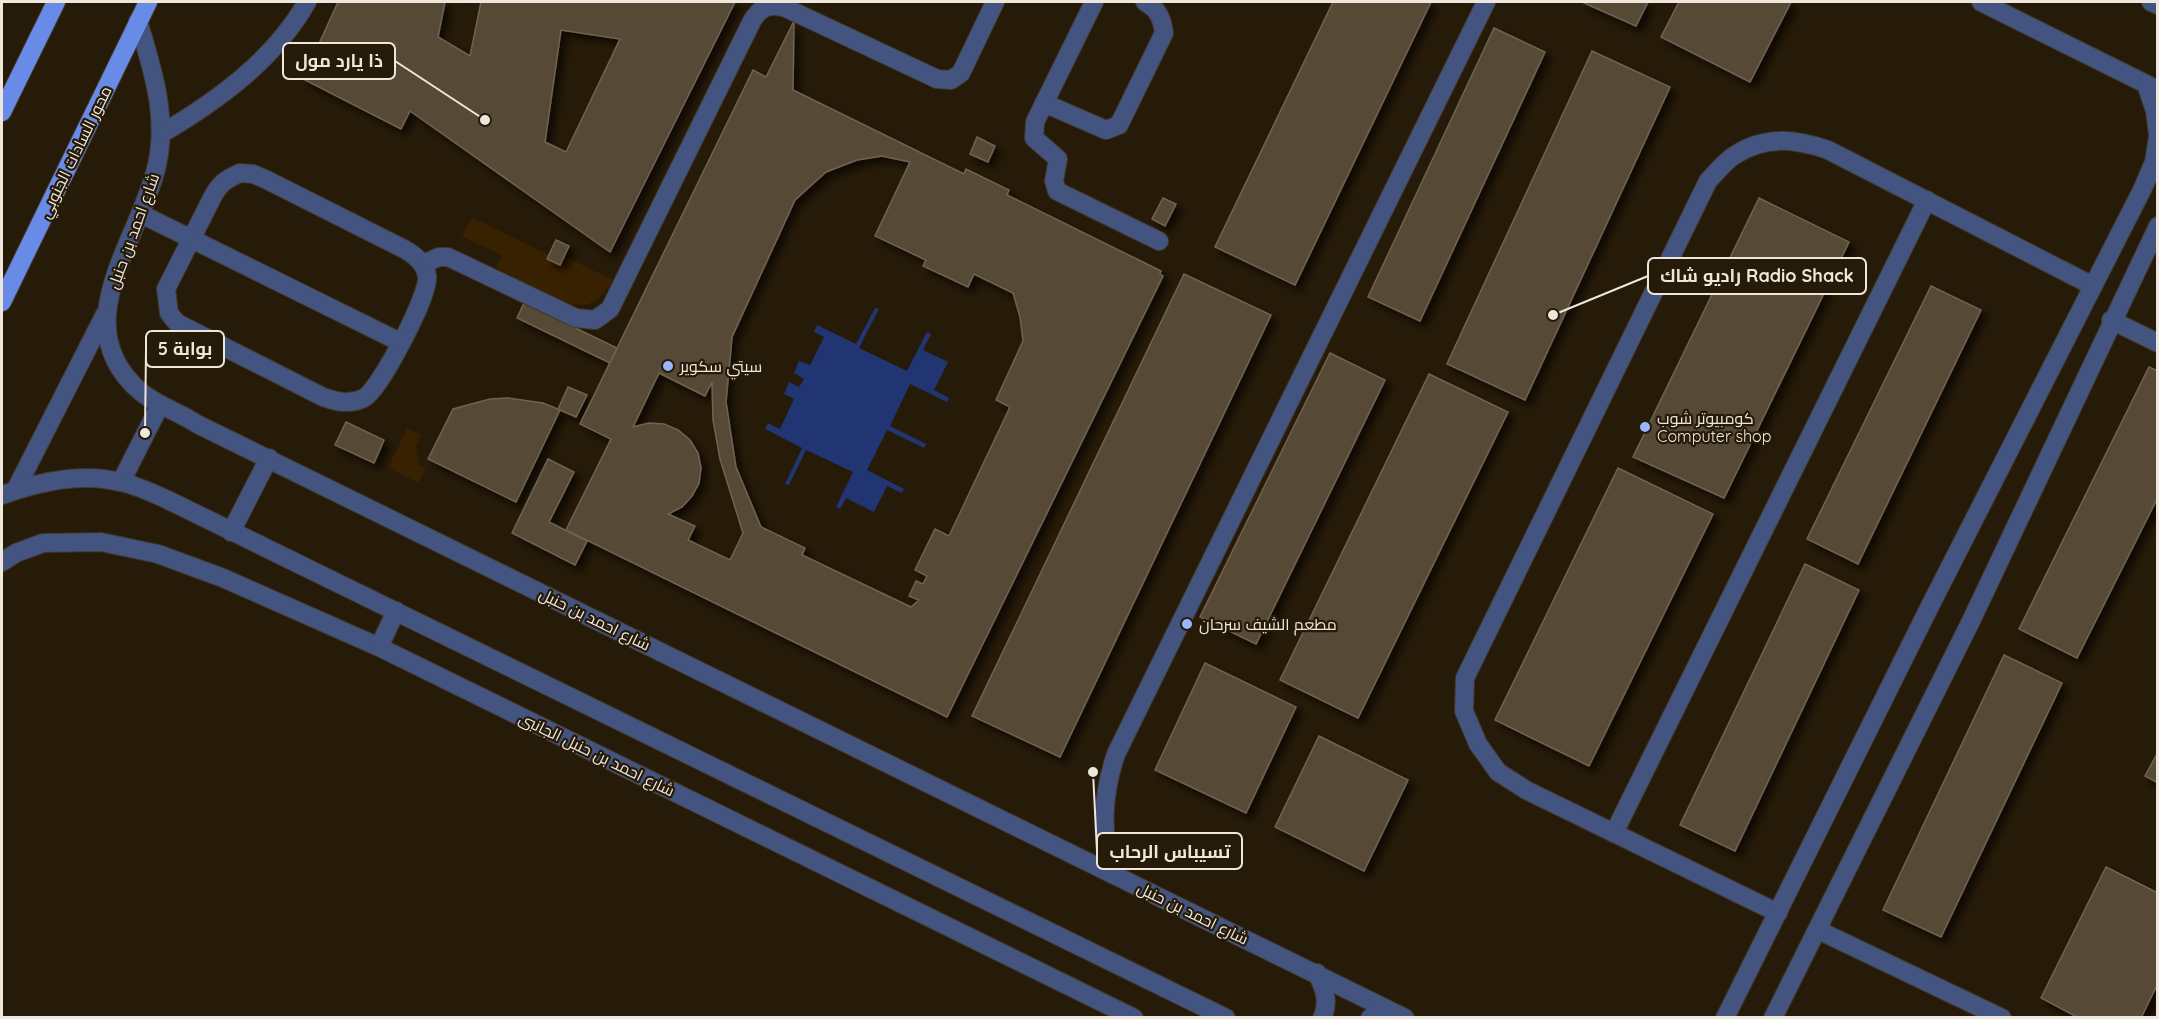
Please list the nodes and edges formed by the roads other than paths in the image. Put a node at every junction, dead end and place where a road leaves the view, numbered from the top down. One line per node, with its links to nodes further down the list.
1 (56, 2): 14 (main road)
2 (148, 2): 11 (main road, محور السادات الجنوبي)
3 (308, 2): 15 (street)
4 (995, 2): 22 (street)
5 (1094, 2): 13 (street)
6 (1145, 2): 13 (street)
7 (1486, 2): 38 (street)
8 (1982, 2): 12 (street)
9 (2151, 2): 10 (street)
10 (2157, 5)
11 (138, 21): 15 (street, شارع احمد بن حنبل); 24 (main road, محور السادات الجنوبي)
12 (2152, 87): 16 (street)
13 (1044, 103): 21 (street)
14 (2, 111)
15 (161, 134): 18 (street, شارع احمد بن حنبل)
16 (2157, 136): 23 (street)
17 (1927, 200): 23 (street); 37 (street); 37 (street)
18 (141, 214): 20 (street); 25 (street, شارع احمد بن حنبل)
19 (2157, 226): 26 (street)
20 (192, 238): 22 (street); 27 (street); 27 (street)
21 (1159, 241)
22 (423, 264): 27 (street)
23 (2093, 286): 39 (street)
24 (2, 302)
25 (106, 312): 29 (street, شارع احمد بن حنبل); 32 (street)
26 (2111, 320): 28 (street); 40 (street)
27 (400, 342)
28 (2157, 343)
29 (160, 405): 30 (street, شارع احمد بن حنبل); 31 (street)
30 (269, 458): 33 (street); 38 (street, شارع احمد بن حنبل)
31 (121, 482): 32 (street); 33 (street)
32 (9, 492)
33 (231, 532): 35 (street)
34 (2, 562): 36 (street, شارع احمد بن حنبل الجانبى)
35 (396, 611): 36 (street); 44 (street)
36 (379, 647): 43 (street, شارع احمد بن حنبل الجانبى)
37 (1614, 833): 39 (street)
38 (1112, 874): 41 (street, شارع احمد بن حنبل)
39 (1778, 913): 47 (street)
40 (1818, 930): 48 (street); 49 (street)
41 (1317, 974): 42 (street, شارع احمد بن حنبل); 45 (street)
42 (1402, 1016): 46 (street)
43 (1134, 1017)
44 (1226, 1017)
45 (1322, 1017)
46 (1370, 1017)
47 (1725, 1017)
48 (1773, 1017)
49 (2002, 1017)

